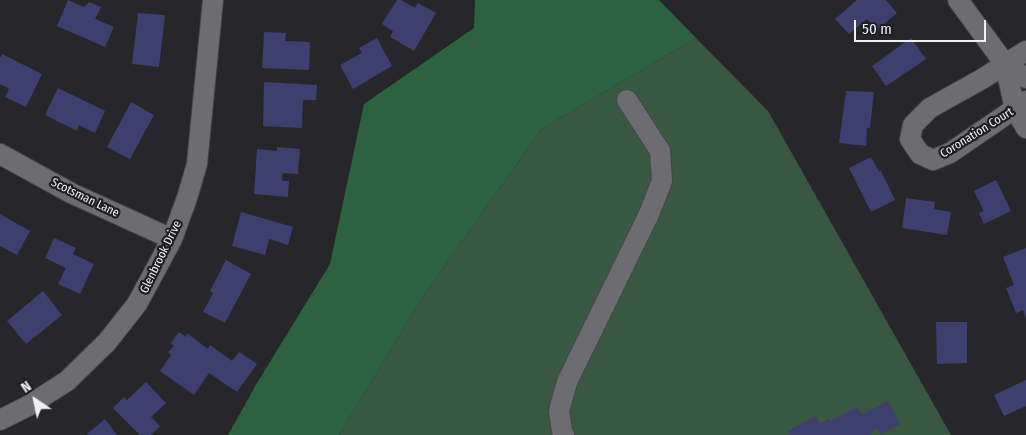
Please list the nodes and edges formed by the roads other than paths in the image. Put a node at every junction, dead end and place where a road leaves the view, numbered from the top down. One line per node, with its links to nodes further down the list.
1 (213, 0): 10 (street, Glenbrook Drive)
2 (958, 0): 4 (street)
3 (1026, 51): 4 (street)
4 (1006, 64): 5 (street); 7 (street); 7 (street, Coronation Court)
5 (1026, 78)
6 (626, 100): 12 (street)
7 (1020, 105): 8 (street)
8 (1026, 128)
9 (0, 154): 10 (street, Scotsman Lane)
10 (172, 239): 11 (street, Glenbrook Drive)
11 (0, 420)
12 (564, 435)

